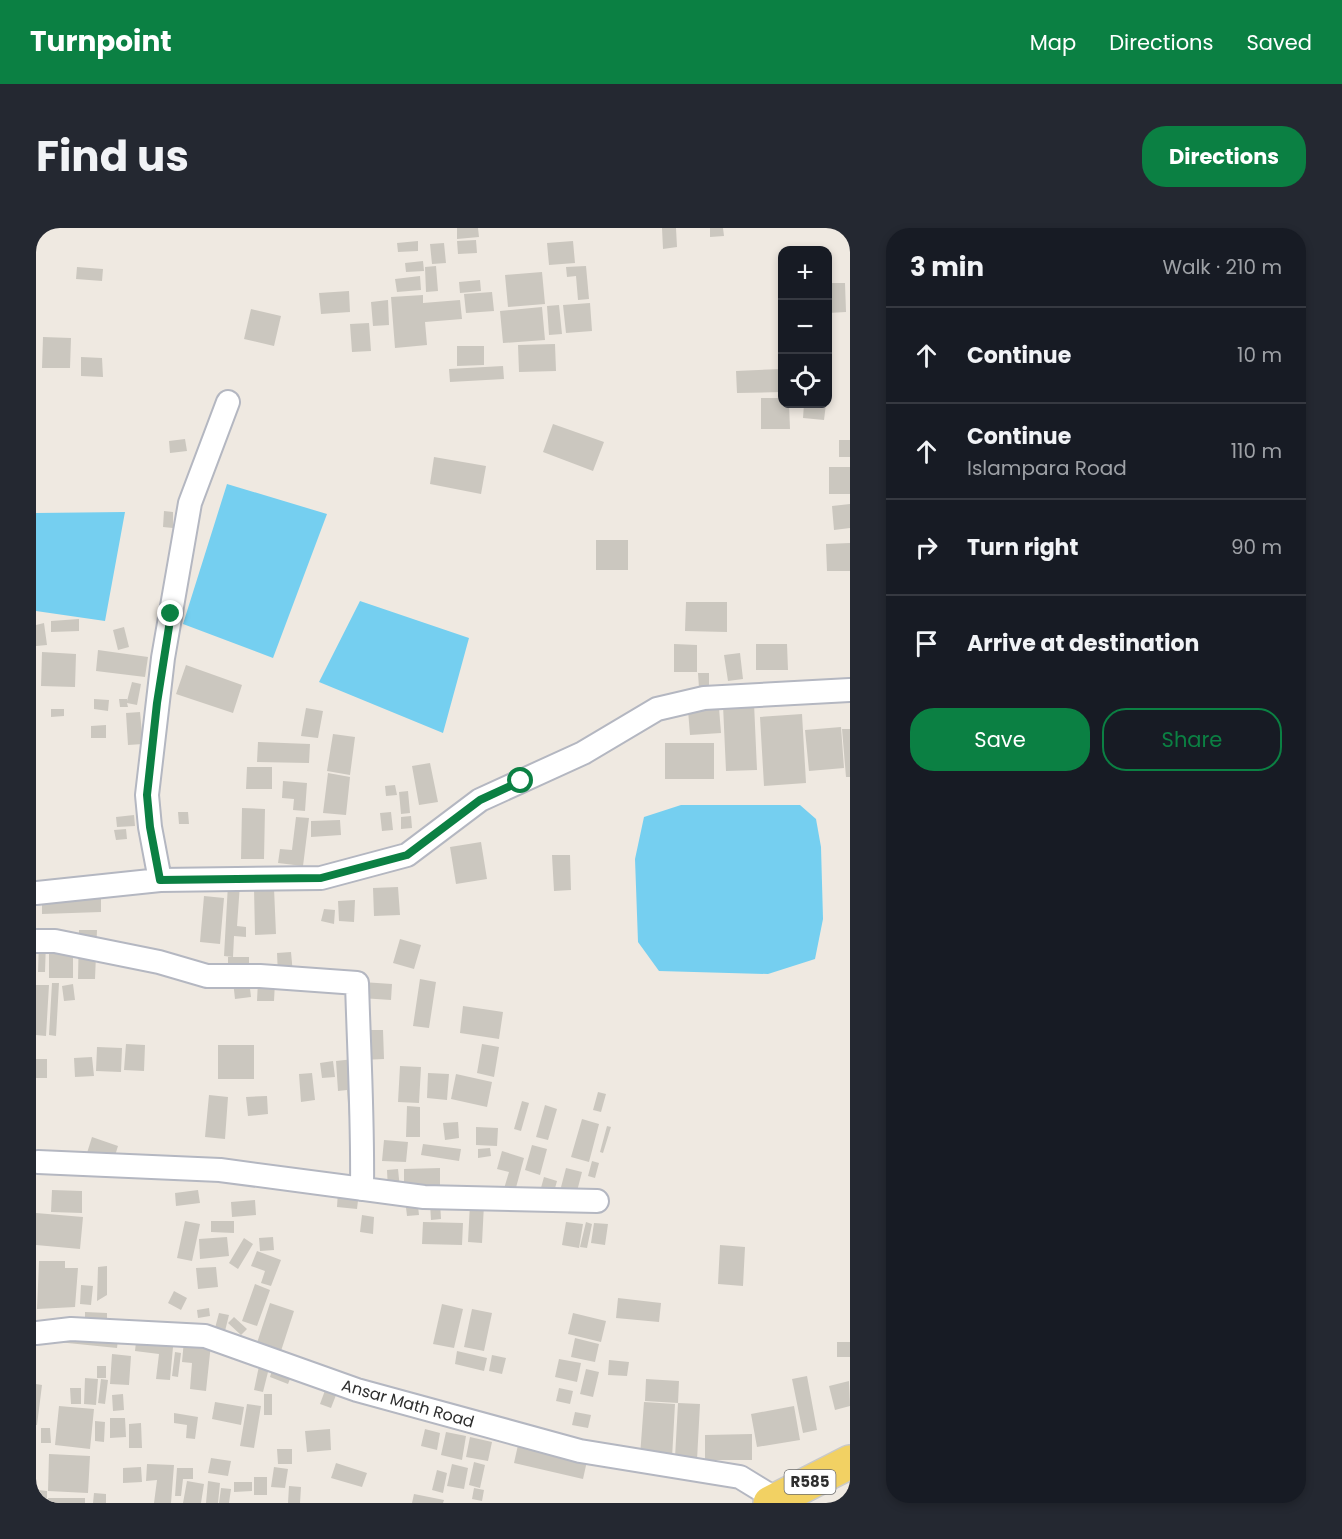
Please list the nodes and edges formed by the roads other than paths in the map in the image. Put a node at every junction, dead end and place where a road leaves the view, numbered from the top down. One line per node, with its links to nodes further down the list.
1 (228, 402): 3 (street)
2 (850, 690): 3 (street)
3 (160, 880): 4 (street)
4 (36, 893)
5 (36, 941): 7 (street)
6 (38, 1162): 7 (street)
7 (362, 1189): 8 (street)
8 (597, 1202)
9 (36, 1333): 11 (street, Ansar Math Road)
10 (850, 1462): 11 (main road, R585)
11 (773, 1501)

